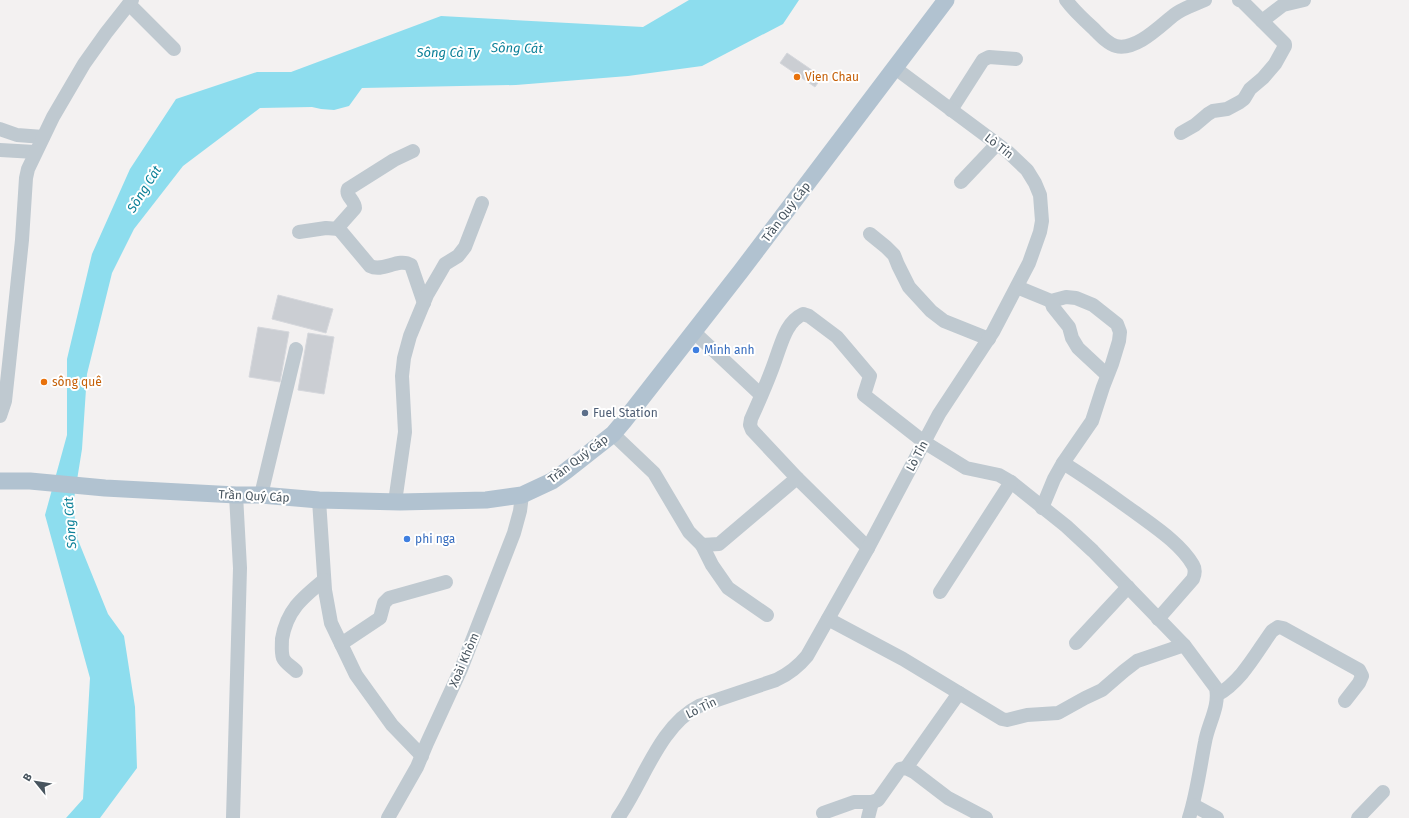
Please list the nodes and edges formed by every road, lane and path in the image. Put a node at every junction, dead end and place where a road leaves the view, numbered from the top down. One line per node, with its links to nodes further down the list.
1 (946, 0): 10 (main road, Trần Quý Cáp)
2 (1066, 0): 3 (street)
3 (1205, 0)
4 (1239, 0): 7 (street)
5 (1304, 0): 7 (street)
6 (131, 2): 8 (street); 14 (street)
7 (1262, 21): 13 (street)
8 (174, 49)
9 (1016, 58): 11 (street)
10 (895, 68): 11 (street, Lò Tỉn); 27 (main road, Trần Quý Cáp)
11 (951, 110): 15 (street, Lò Tỉn)
12 (0, 129): 14 (street)
13 (1181, 133)
14 (43, 137): 18 (street)
15 (997, 144): 19 (street); 24 (street, Lò Tỉn)
16 (0, 150): 18 (street)
17 (413, 151): 21 (street)
18 (35, 152): 30 (street)
19 (961, 182)
20 (482, 203): 26 (street)
21 (339, 229): 22 (street); 26 (street)
22 (299, 232)
23 (870, 234): 28 (street)
24 (1017, 287): 25 (street); 28 (street, Lò Tỉn)
25 (1051, 301): 31 (street); 31 (street)
26 (424, 303): 44 (street)
27 (694, 332): 32 (street); 34 (main road, Trần Quý Cáp)
28 (989, 339): 35 (street, Lò Tỉn)
29 (296, 349): 41 (street)
30 (5, 350): 33 (street)
31 (1108, 375): 36 (street)
32 (761, 395): 35 (street); 37 (street)
33 (0, 416)
34 (613, 434): 42 (main road, Trần Quý Cáp); 46 (street)
35 (924, 442): 39 (street); 47 (street, Lò Tỉn)
36 (1063, 463): 45 (street); 54 (street)
37 (797, 478): 46 (street); 47 (street)
38 (0, 481): 40 (main road, Trần Quý Cáp)
39 (1011, 482): 45 (street); 51 (street)
40 (236, 495): 41 (main road, Trần Quý Cáp); 68 (street)
41 (261, 495): 43 (main road, Trần Quý Cáp)
42 (522, 495): 44 (main road, Trần Quý Cáp); 62 (street, Xoài Khòm)
43 (319, 500): 44 (main road, Trần Quý Cáp); 48 (street)
44 (395, 502)
45 (1042, 508): 50 (street)
46 (702, 545): 52 (street)
47 (868, 548): 53 (street, Lò Tỉn)
48 (324, 580): 56 (street); 58 (street)
49 (446, 582): 56 (street)
50 (1128, 587): 54 (street); 55 (street)
51 (940, 592)
52 (767, 615)
53 (828, 619): 59 (street); 70 (street, Lò Tỉn)
54 (1158, 619): 57 (street)
55 (1076, 643)
56 (341, 644): 62 (street)
57 (1184, 645): 59 (street); 60 (street)
58 (296, 671)
59 (959, 693): 63 (street)
60 (1217, 695): 61 (street); 66 (street)
61 (1344, 701)
62 (422, 756): 69 (street, Xoài Khòm)
63 (906, 768): 65 (street); 72 (street)
64 (1383, 792): 74 (street)
65 (872, 802): 67 (street); 71 (street)
66 (1191, 811): 73 (street)
67 (823, 813)
68 (233, 818)
69 (388, 818)
70 (618, 818)
71 (868, 818)
72 (986, 818)
73 (1217, 818)
74 (1358, 818)

